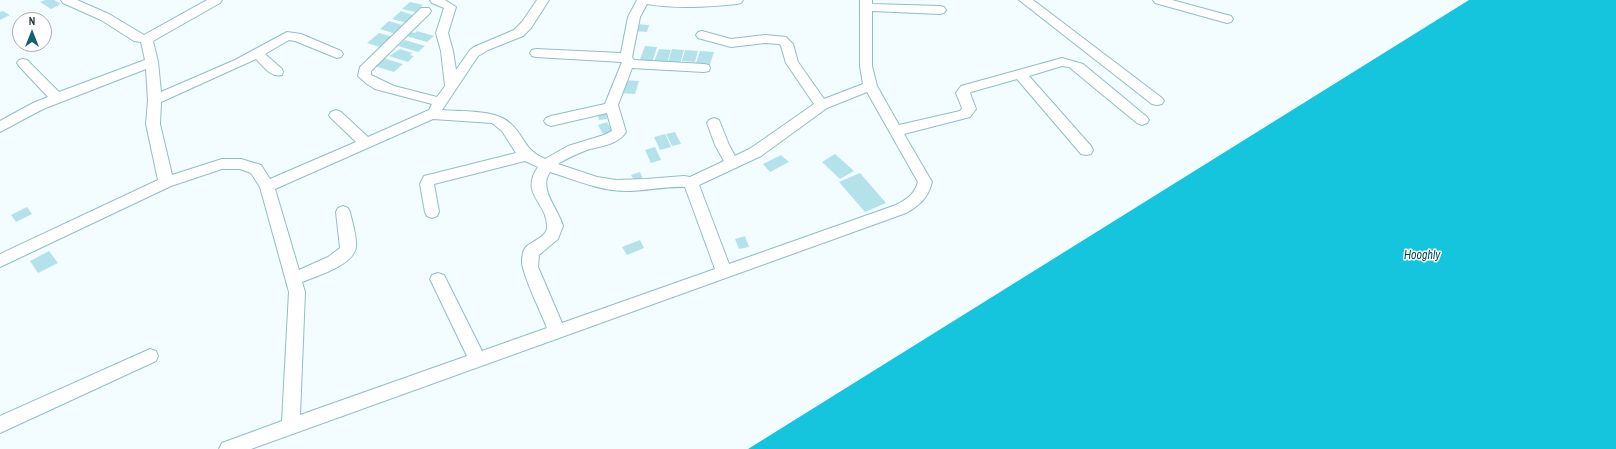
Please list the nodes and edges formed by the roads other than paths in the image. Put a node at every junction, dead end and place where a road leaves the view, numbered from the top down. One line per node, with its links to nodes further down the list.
1 (67, 0): 14 (street)
2 (216, 0): 14 (street)
3 (436, 0): 24 (street)
4 (543, 0): 24 (street)
5 (644, 0): 6 (street); 18 (street)
6 (737, 0)
7 (1025, 0): 28 (street)
8 (1159, 0): 12 (street)
9 (866, 2): 10 (street); 25 (street)
10 (940, 10)
11 (426, 11): 29 (street)
12 (1227, 19)
13 (702, 35): 30 (street)
14 (146, 39): 19 (street)
15 (257, 53): 17 (street); 22 (street); 27 (street)
16 (536, 53): 18 (street)
17 (337, 54)
18 (627, 60): 21 (street); 31 (street)
19 (152, 62): 26 (street); 27 (street)
20 (23, 64): 26 (street)
21 (704, 68)
22 (277, 72)
23 (1020, 74): 34 (street); 38 (street); 40 (street)
24 (451, 86): 29 (street)
25 (870, 86): 30 (street); 38 (street)
26 (57, 98): 37 (street)
27 (155, 100): 44 (street)
28 (1157, 101)
29 (440, 102): 32 (street)
30 (822, 105): 42 (street)
31 (611, 107): 35 (street); 43 (street)
32 (432, 114): 39 (street); 41 (street)
33 (336, 115): 39 (street)
34 (1142, 120)
35 (552, 121)
36 (714, 123): 42 (street)
37 (0, 127)
38 (896, 131): 50 (street)
39 (366, 143): 46 (street)
40 (1086, 150)
41 (527, 155): 43 (street); 48 (street)
42 (733, 164): 45 (street)
43 (546, 165): 45 (street); 53 (street)
44 (166, 182): 46 (street); 49 (street)
45 (692, 183): 50 (street)
46 (267, 186): 51 (street)
47 (343, 212): 51 (street)
48 (432, 212)
49 (0, 261)
50 (724, 272): 53 (street)
51 (294, 279): 57 (street)
52 (438, 279): 55 (street)
53 (557, 331): 55 (street)
54 (150, 356): 56 (street)
55 (477, 359): 57 (street)
56 (0, 425)
57 (291, 426): 58 (street)
58 (228, 449)

